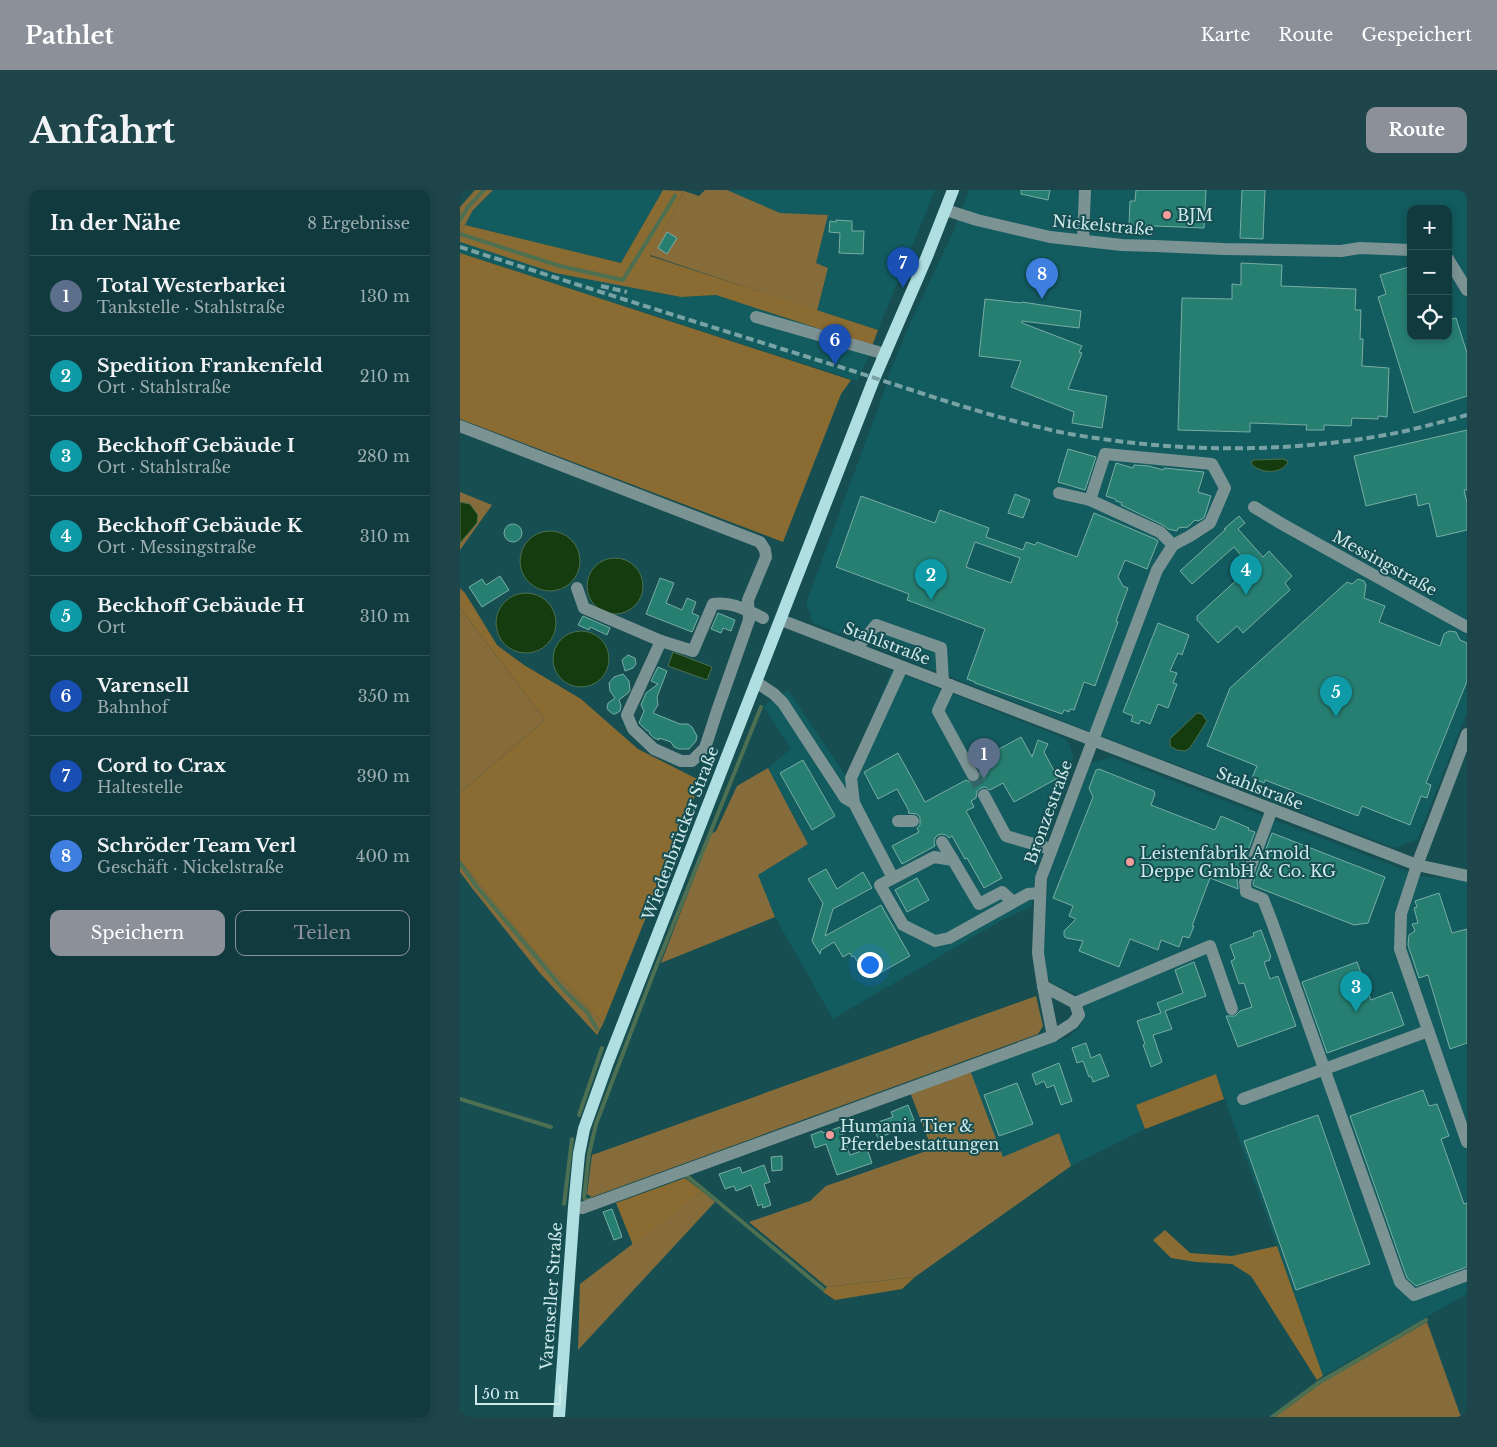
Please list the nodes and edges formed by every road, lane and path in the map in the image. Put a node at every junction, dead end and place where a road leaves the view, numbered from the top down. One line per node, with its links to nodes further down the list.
1 (953, 190): 3 (main road, Wiedenbrücker Straße)
2 (1085, 190): 4 (street)
3 (946, 210): 4 (street, Nickelstraße); 9 (main road, Wiedenbrücker Straße)
4 (1083, 240): 5 (street, Nickelstraße)
5 (1407, 250)
6 (1452, 266): 7 (street)
7 (1467, 290)
8 (756, 316): 9 (street)
9 (885, 354): 18 (main road, Wiedenbrücker Straße)
10 (460, 426): 16 (street)
11 (1059, 493): 12 (street)
12 (1090, 500): 14 (street); 14 (street)
13 (1254, 507): 19 (street, Messingstraße)
14 (1173, 544): 26 (street)
15 (577, 588): 20 (street)
16 (749, 611): 17 (street); 20 (street); 20 (street)
17 (763, 618)
18 (781, 620): 21 (street, Stahlstraße); 23 (main road, Wiedenbrücker Straße)
19 (1467, 627)
20 (661, 641)
21 (856, 649): 22 (street, Stahlstraße); 24 (street)
22 (902, 667): 24 (street, Stahlstraße); 29 (street)
23 (756, 682): 29 (street); 49 (main road, Wiedenbrücker Straße)
24 (946, 684): 26 (street, Stahlstraße); 27 (street)
25 (1467, 734): 36 (street)
26 (1093, 740): 30 (street, Stahlstraße); 34 (street, Bronzestraße)
27 (973, 775)
28 (984, 795): 34 (street)
29 (854, 803): 38 (street)
30 (1272, 809): 36 (street, Stahlstraße); 46 (street)
31 (898, 821): 32 (street)
32 (913, 821)
33 (942, 842): 35 (street)
34 (1051, 849): 39 (street, Bronzestraße)
35 (953, 860): 38 (street); 40 (street)
36 (1417, 865): 37 (street, Stahlstraße); 44 (street)
37 (1467, 876)
38 (893, 878): 40 (street)
39 (1040, 893): 40 (street); 41 (street, Bronzestraße)
40 (1013, 902)
41 (1043, 986): 42 (street); 45 (street, Bronzestraße)
42 (1075, 1003): 43 (street); 45 (street)
43 (1232, 1009)
44 (1428, 1031): 46 (street); 48 (street)
45 (1053, 1036): 49 (street)
46 (1324, 1069): 47 (street); 50 (street)
47 (1243, 1099)
48 (1466, 1137)
49 (574, 1207): 51 (main road, Varenseller Straße)
50 (1467, 1275)
51 (559, 1417)

